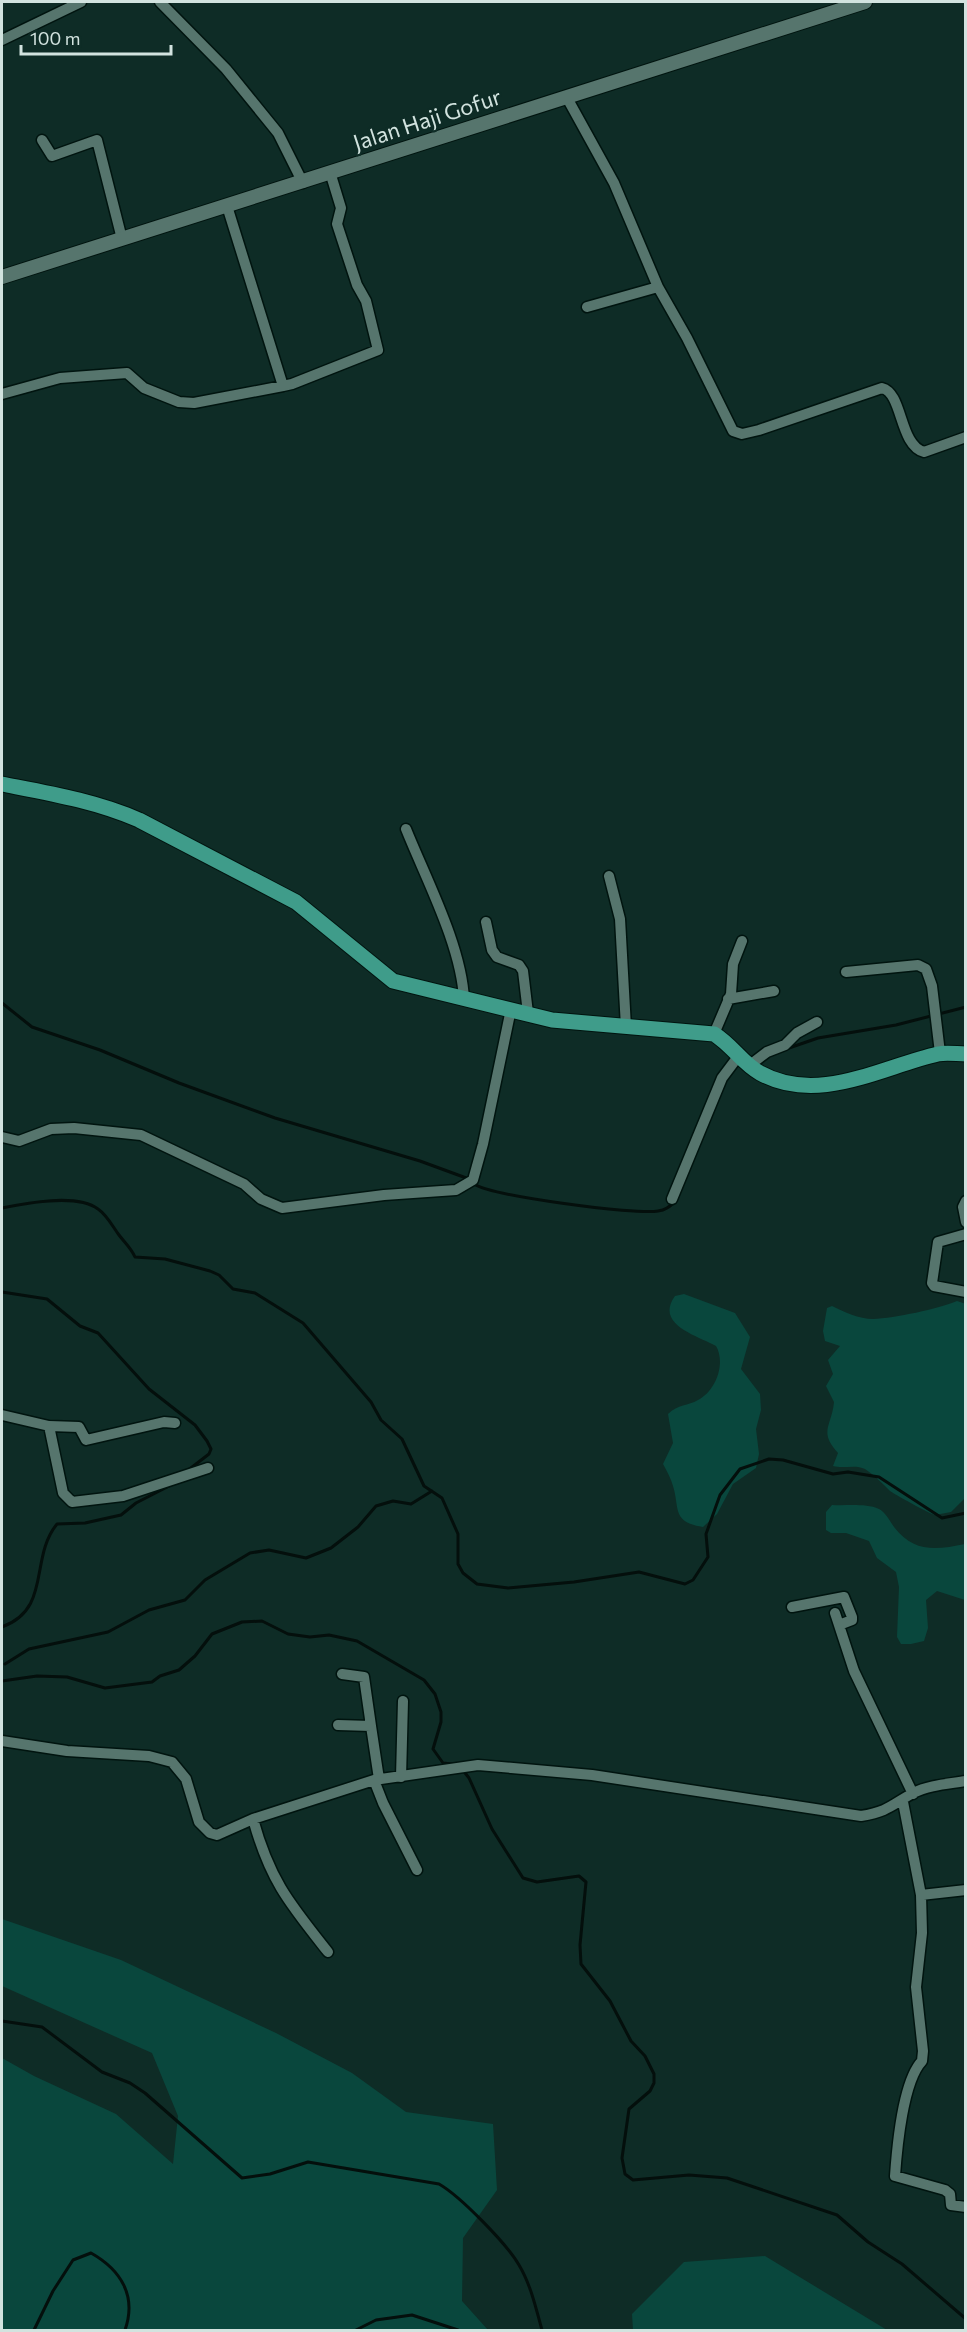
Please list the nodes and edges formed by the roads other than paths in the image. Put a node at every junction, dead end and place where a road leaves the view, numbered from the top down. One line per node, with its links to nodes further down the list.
1 (81, 2): 4 (street)
2 (160, 2): 8 (street)
3 (865, 2): 5 (street, Jalan Haji Gofur)
4 (2, 40)
5 (566, 96): 7 (street, Jalan Haji Gofur); 12 (street)
6 (42, 140): 10 (street)
7 (330, 172): 8 (street, Jalan Haji Gofur); 14 (street)
8 (303, 183): 9 (street, Jalan Haji Gofur)
9 (226, 206): 10 (street, Jalan Haji Gofur); 14 (street)
10 (122, 239): 11 (street, Jalan Haji Gofur)
11 (2, 277)
12 (658, 287): 13 (street); 16 (street)
13 (587, 307)
14 (283, 386): 15 (street)
15 (2, 394)
16 (966, 436)
17 (2, 784): 25 (main road)
18 (406, 829): 25 (street)
19 (609, 876): 29 (street)
20 (486, 922): 27 (street)
21 (742, 941): 24 (street)
22 (846, 972): 31 (street)
23 (774, 991): 24 (street)
24 (728, 999): 30 (street)
25 (464, 1000): 26 (main road)
26 (511, 1009): 27 (main road); 34 (street)
27 (528, 1013): 29 (main road)
28 (817, 1022): 33 (street)
29 (626, 1027): 30 (main road)
30 (714, 1034): 33 (main road)
31 (940, 1053): 32 (main road); 33 (main road)
32 (965, 1056)
33 (745, 1060): 35 (street)
34 (2, 1137)
35 (672, 1199)
36 (966, 1202): 37 (street)
37 (966, 1222)
38 (966, 1234): 39 (street)
39 (966, 1292)
40 (2, 1415): 42 (street)
41 (175, 1423): 42 (street)
42 (49, 1426): 43 (street)
43 (208, 1468)
44 (792, 1607): 46 (street)
45 (835, 1613): 46 (street)
46 (839, 1625): 55 (street)
47 (342, 1674): 50 (street)
48 (403, 1701): 52 (street)
49 (338, 1725): 50 (street)
50 (371, 1726): 53 (street)
51 (2, 1741): 57 (street)
52 (401, 1777): 53 (street); 56 (street)
53 (376, 1780): 57 (street); 58 (street)
54 (966, 1782): 55 (street)
55 (913, 1794): 56 (street)
56 (903, 1802): 60 (street)
57 (254, 1819): 61 (street)
58 (417, 1870)
59 (966, 1890): 60 (street)
60 (921, 1895): 62 (street)
61 (328, 1953)
62 (966, 2207)

